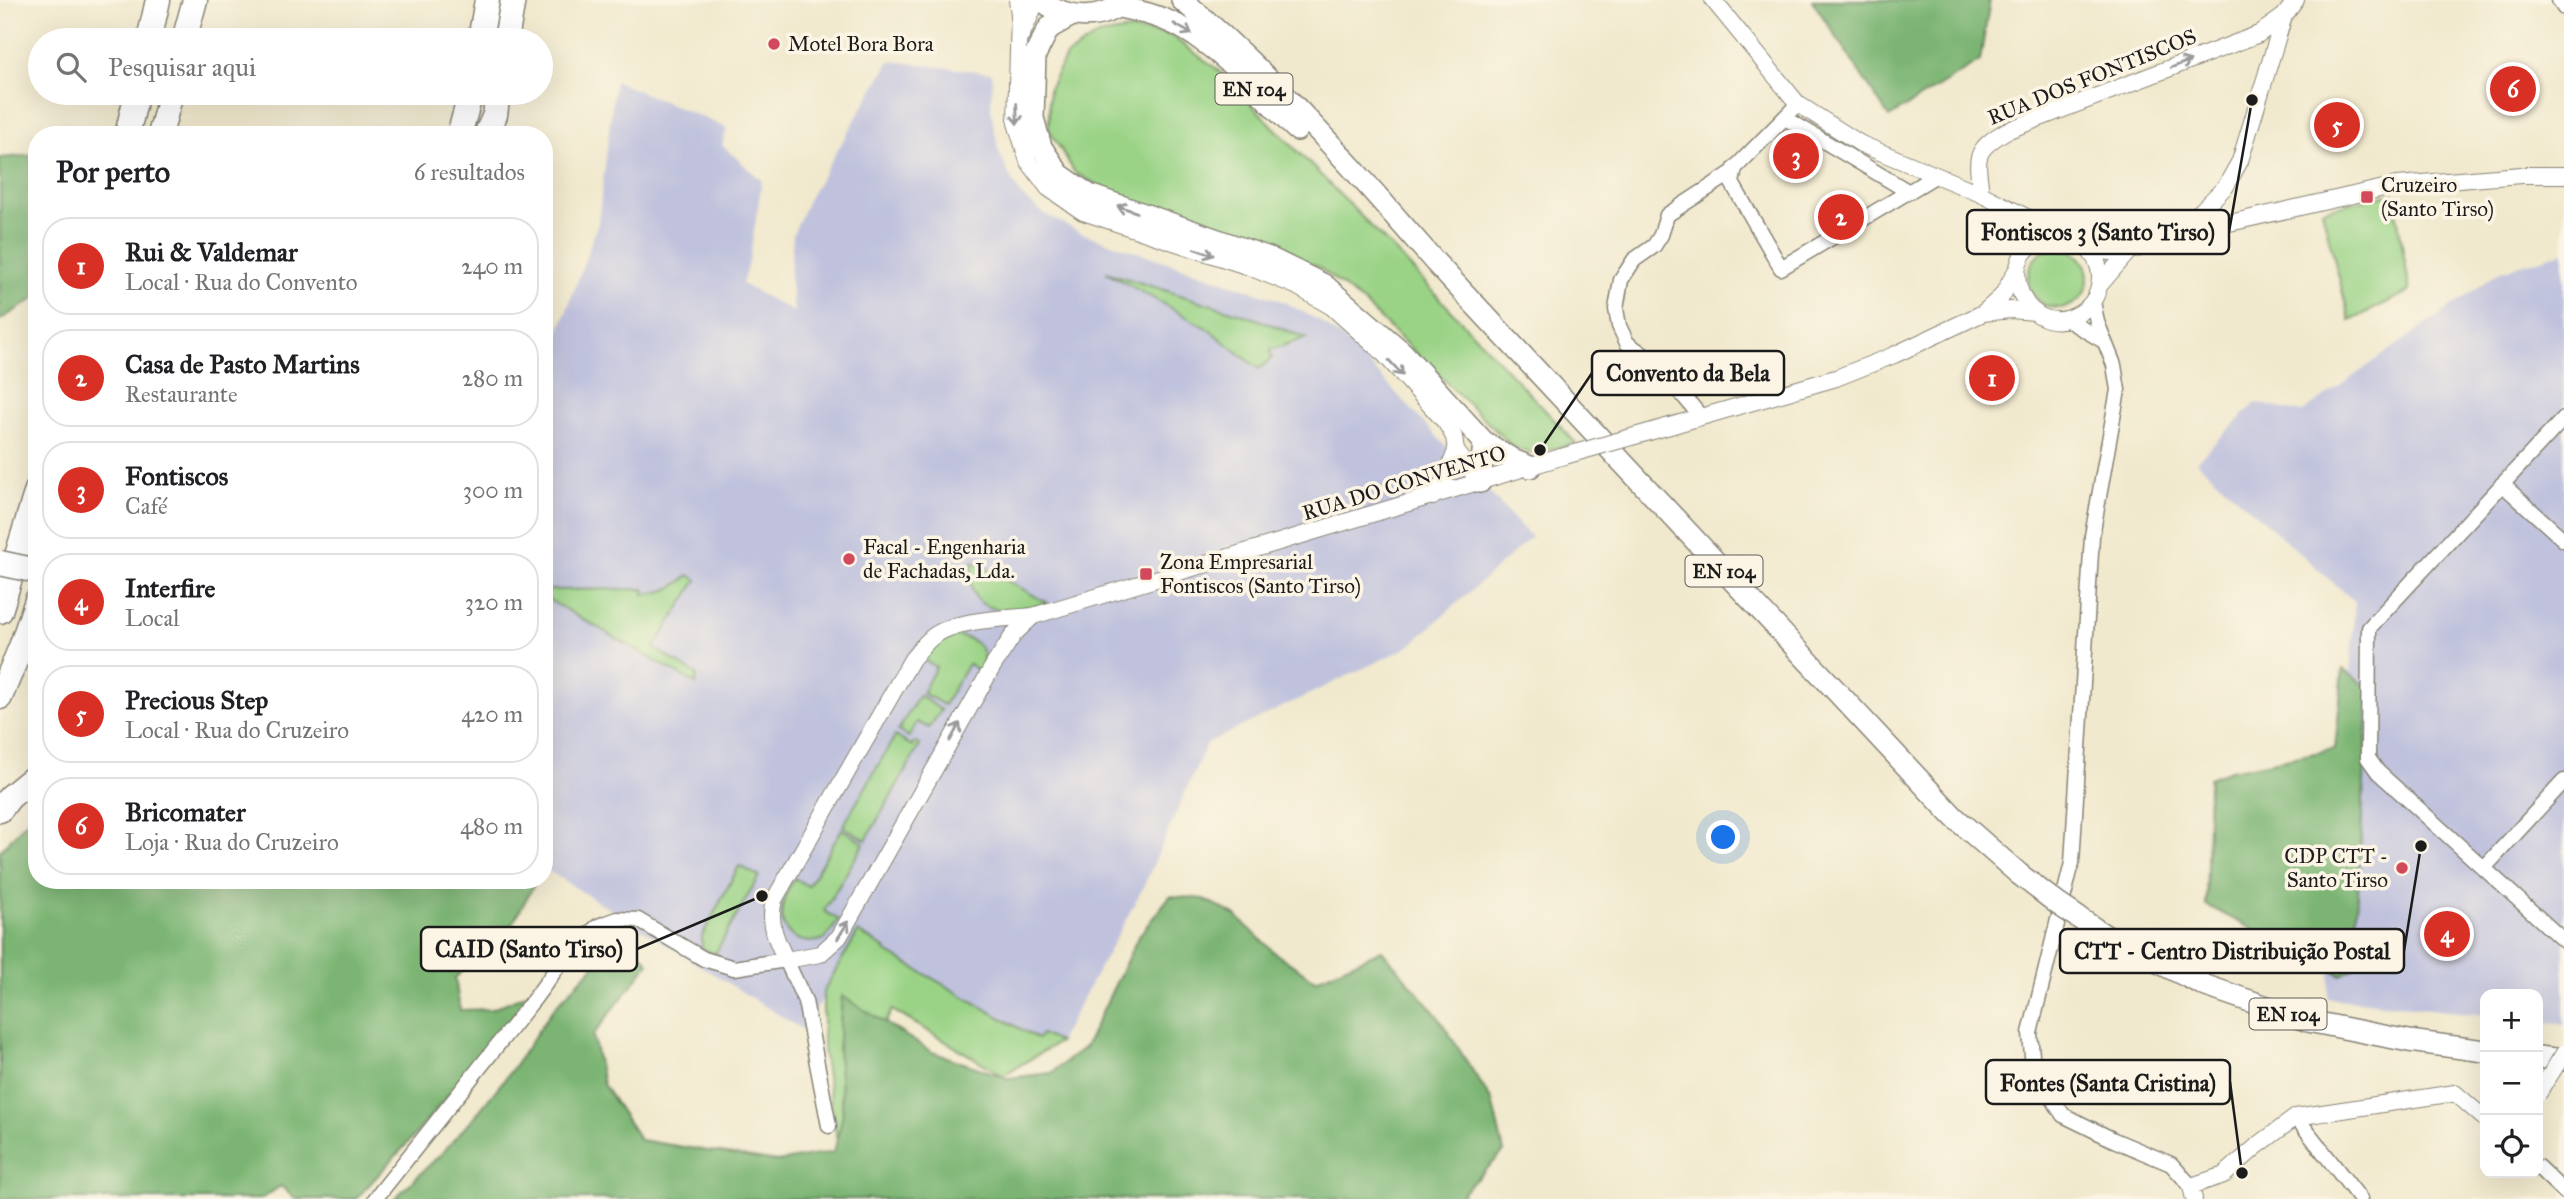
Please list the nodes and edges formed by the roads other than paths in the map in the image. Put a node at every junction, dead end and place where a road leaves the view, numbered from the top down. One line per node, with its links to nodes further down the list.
1 (158, 0): 17 (highway)
2 (195, 0): 18 (highway)
3 (469, 0): 19 (highway)
4 (487, 0): 20 (highway)
5 (513, 0): 21 (highway)
6 (1017, 0): 22 (street)
7 (1032, 0): 22 (street)
8 (1041, 0): 15 (main road)
9 (1182, 0): 44 (main road, EN 104)
10 (1713, 0): 23 (street)
11 (2296, 0): 16 (street, RUA DOS FONTISCOS)
12 (2558, 0): 14 (street)
13 (1123, 3): 15 (main road); 44 (main road, EN 104, one-way to 44)
14 (2564, 8)
15 (1072, 15): 53 (main road, one-way to 15)
16 (2284, 16): 39 (street, RUA DOS FONTISCOS, one-way to 16); 41 (street)
17 (152, 28)
18 (187, 28)
19 (468, 28)
20 (482, 28)
21 (508, 28)
22 (1017, 46): 54 (street, one-way to 54)
23 (1798, 104): 29 (street); 37 (street)
24 (133, 105): 30 (highway)
25 (169, 105): 31 (highway)
26 (171, 105): 32 (highway)
27 (467, 105): 33 (highway)
28 (496, 105): 34 (highway)
29 (1785, 118): 35 (street); 38 (street)
30 (129, 126)
31 (163, 126)
32 (169, 126)
33 (461, 126)
34 (490, 126)
35 (1733, 172): 38 (street); 51 (street)
36 (2564, 175): 41 (street)
37 (1935, 176): 38 (street); 39 (street)
38 (1909, 192)
39 (1981, 194): 40 (street)
40 (2004, 206): 42 (street); 45 (street)
41 (2166, 239): 43 (street)
42 (2074, 240): 43 (street); 45 (street); 46 (street)
43 (2129, 251): 46 (street)
44 (1435, 262): 75 (main road, EN 104, bridge)
45 (2020, 262): 47 (street); 48 (street, RUA DO CONVENTO)
46 (2096, 293): 49 (street); 50 (street)
47 (2035, 312): 48 (street, RUA DO CONVENTO); 49 (street)
48 (1983, 313): 51 (street, RUA DO CONVENTO)
49 (2066, 318): 50 (street)
50 (2105, 342): 85 (street)
51 (1701, 417): 55 (street, RUA DO CONVENTO, bridge)
52 (2564, 418): 57 (street)
53 (1484, 442): 55 (main road); 56 (main road)
54 (1457, 451): 56 (street); 58 (street)
55 (1530, 467): 56 (street, RUA DO CONVENTO)
56 (1480, 482): 58 (street, RUA DO CONVENTO)
57 (2502, 485): 60 (street); 72 (street)
58 (1433, 496): 66 (street, RUA DO CONVENTO)
59 (28, 519): 65 (highway)
60 (2564, 540)
61 (0, 563): 62 (highway, bridge)
62 (28, 569)
63 (0, 578): 64 (highway)
64 (28, 583)
65 (0, 611)
66 (1033, 616): 74 (street, one-way to 66); 74 (street, RUA DO CONVENTO)
67 (28, 626): 68 (highway)
68 (0, 696)
69 (2564, 781): 72 (street)
70 (28, 782): 71 (highway)
71 (0, 810)
72 (2484, 868): 73 (street)
73 (2564, 941)
74 (786, 960): 82 (street); 86 (street)
75 (2480, 1050)
76 (2564, 1053): 79 (street, bridge)
77 (2543, 1058): 78 (main road)
78 (2564, 1060)
79 (2543, 1086)
80 (2480, 1115): 81 (street)
81 (2296, 1117): 85 (street); 87 (street)
82 (829, 1126)
83 (2543, 1172): 84 (street)
84 (2564, 1192)
85 (2192, 1193)
86 (375, 1199)
87 (2360, 1199)

